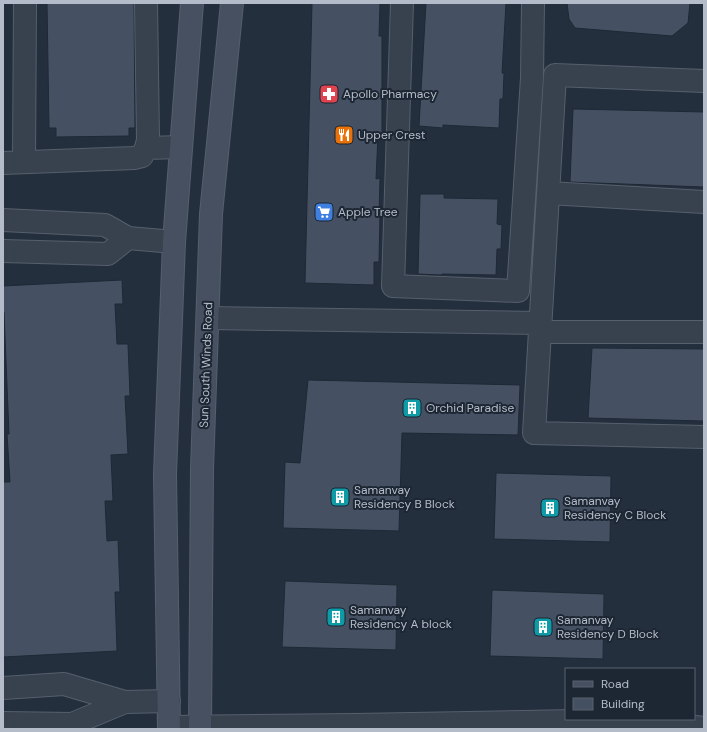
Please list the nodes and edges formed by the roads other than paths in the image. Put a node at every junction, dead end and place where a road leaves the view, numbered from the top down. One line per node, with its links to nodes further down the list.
1 (25, 3): 10 (street)
2 (146, 3): 9 (street)
3 (192, 3): 8 (street)
4 (232, 3): 17 (street, Sun South Winds Road)
5 (402, 3): 6 (street)
6 (534, 3)
7 (704, 81): 11 (street)
8 (181, 147): 9 (street); 15 (street)
9 (146, 148): 10 (street)
10 (13, 162)
11 (548, 194): 12 (street); 18 (street)
12 (704, 202)
13 (3, 220): 14 (street)
14 (128, 238): 15 (street); 16 (street)
15 (174, 242): 22 (street)
16 (3, 251)
17 (208, 318): 18 (street); 25 (street, Sun South Winds Road)
18 (540, 328): 19 (street); 20 (street)
19 (704, 332)
20 (704, 437)
21 (3, 688): 23 (street)
22 (169, 701): 23 (street); 26 (street)
23 (125, 702): 24 (street)
24 (3, 723)
25 (200, 727): 26 (street); 27 (street)
26 (169, 728)
27 (704, 728)

